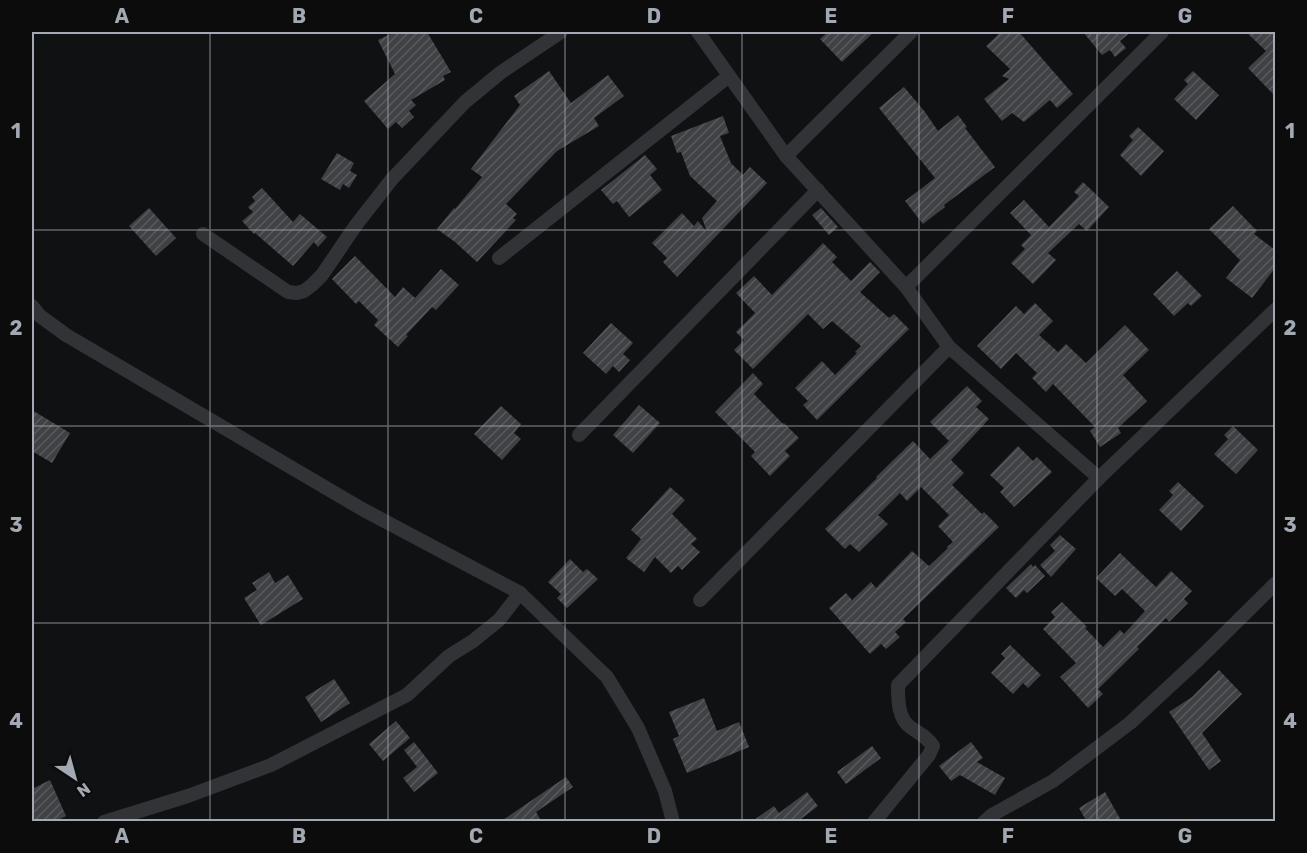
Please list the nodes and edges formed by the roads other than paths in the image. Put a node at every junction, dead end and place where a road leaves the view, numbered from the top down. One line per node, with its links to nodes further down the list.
1 (561, 32): 8 (street)
2 (698, 32): 5 (street)
3 (911, 32): 6 (street)
4 (1162, 32): 10 (street)
5 (729, 76): 6 (street); 9 (street)
6 (786, 156): 7 (street)
7 (818, 190): 10 (street); 14 (street)
8 (203, 234)
9 (499, 258)
10 (906, 287): 13 (street)
11 (32, 306): 17 (street)
12 (1275, 309): 15 (street)
13 (949, 347): 15 (street); 18 (street)
14 (579, 435)
15 (1099, 478): 21 (street)
16 (1275, 583): 22 (street)
17 (520, 593): 19 (street); 20 (street)
18 (700, 600)
19 (104, 822)
20 (673, 822)
21 (874, 822)
22 (984, 822)

